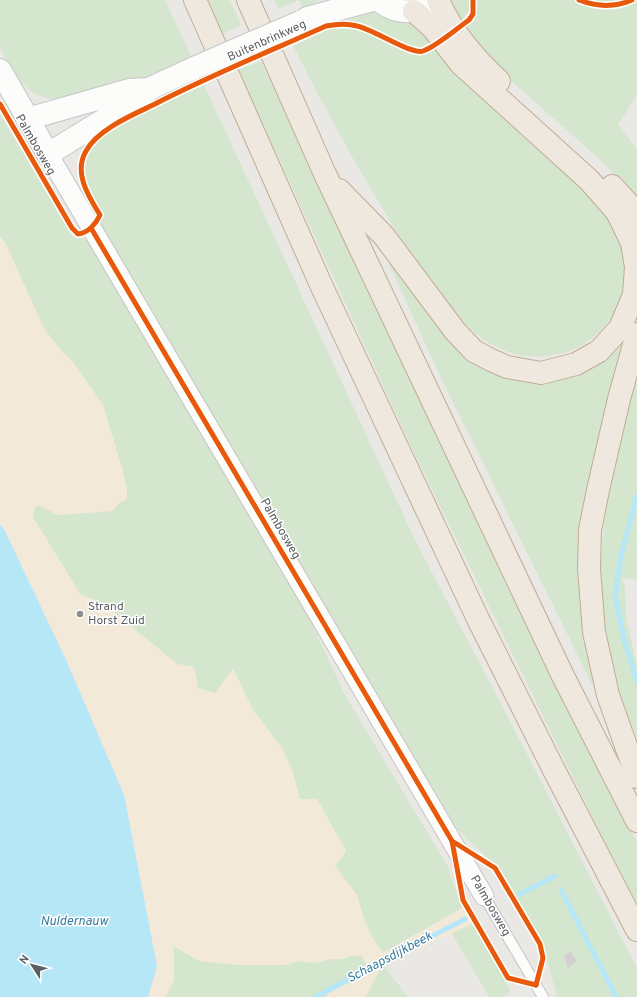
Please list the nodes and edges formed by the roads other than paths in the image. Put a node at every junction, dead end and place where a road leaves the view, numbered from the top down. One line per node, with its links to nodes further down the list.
1 (194, 0): 20 (highway)
2 (248, 0): 14 (highway)
3 (334, 0): 9 (street, Buitenbrinkweg)
4 (372, 0): 9 (street, Buitenbrinkweg)
5 (378, 0): 8 (street)
6 (433, 0): 8 (street)
7 (438, 0): 15 (highway)
8 (414, 11): 14 (highway)
9 (304, 20): 11 (street, Buitenbrinkweg, bridge)
10 (0, 70): 12 (street, Palmbosweg)
11 (151, 88): 12 (street, Buitenbrinkweg); 13 (street, Buitenbrinkweg)
12 (27, 119): 13 (street, Palmbosweg)
13 (48, 154): 19 (street, Palmbosweg)
14 (325, 174): 18 (highway)
15 (637, 218)
16 (637, 334): 17 (highway)
17 (637, 778)
18 (637, 821)
19 (484, 896): 21 (lane, Palmbosweg)
20 (637, 930)
21 (542, 995): 22 (lane)
22 (531, 997)

